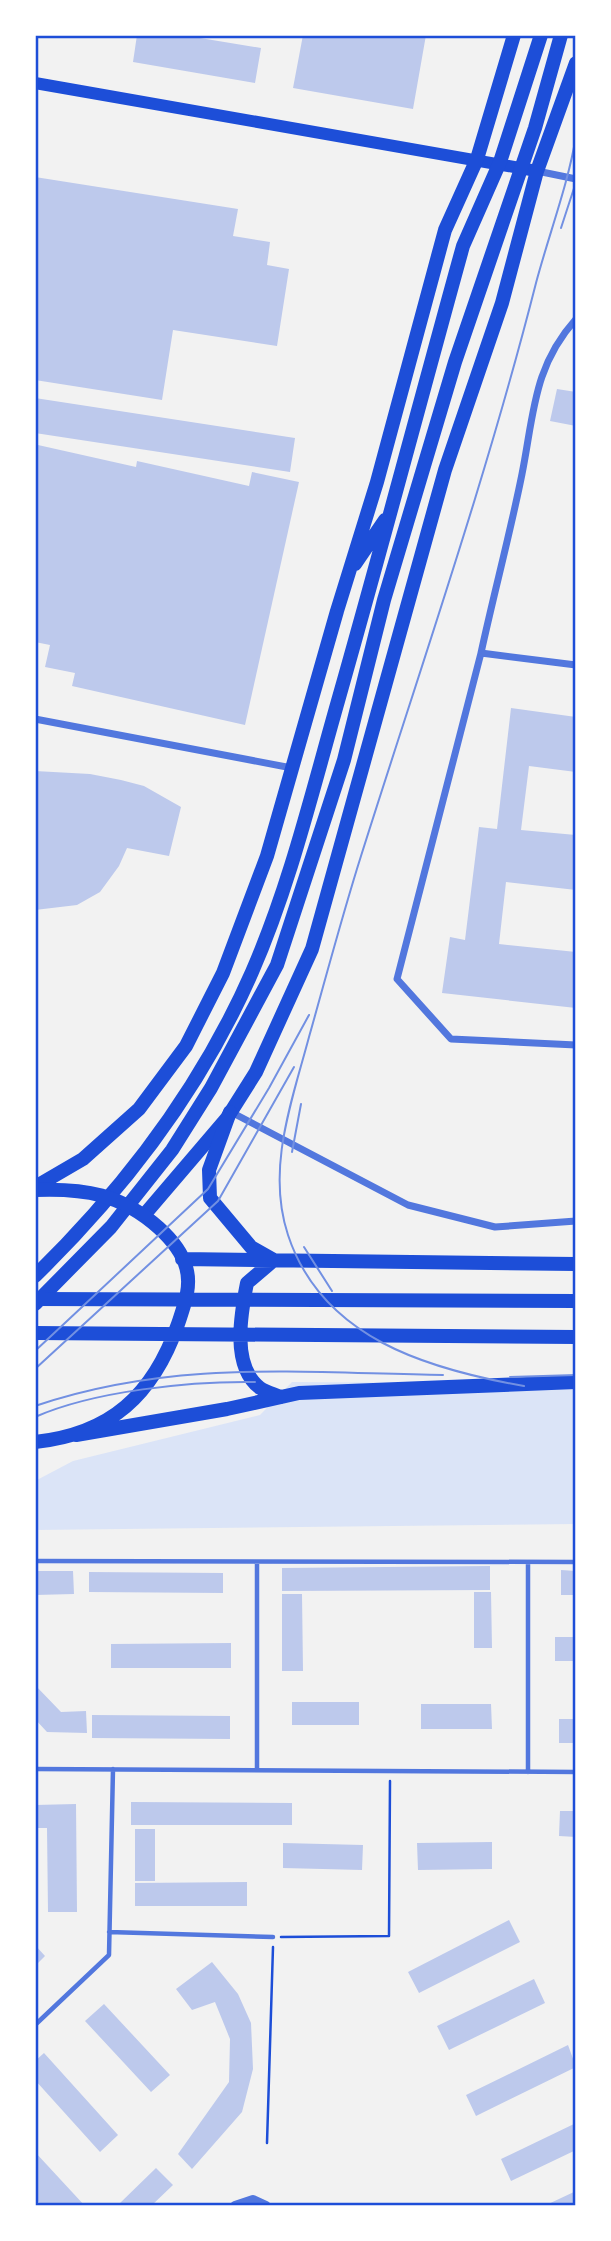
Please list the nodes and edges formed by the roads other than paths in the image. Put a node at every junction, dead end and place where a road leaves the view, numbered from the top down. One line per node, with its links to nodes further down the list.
1 (513, 35): 6 (main road)
2 (541, 35): 7 (main road)
3 (561, 35): 8 (main road)
4 (576, 63): 9 (main road)
5 (35, 83): 6 (main road)
6 (477, 159): 7 (main road); 15 (main road)
7 (500, 163): 8 (main road); 13 (main road)
8 (520, 167): 9 (main road); 14 (main road)
9 (537, 171): 10 (street); 12 (main road)
10 (576, 179)
11 (576, 319): 16 (street)
12 (445, 470): 14 (main road); 21 (main road)
13 (393, 507): 15 (main road); 28 (main road)
14 (409, 518): 29 (main road)
15 (348, 576): 19 (main road)
16 (481, 653): 17 (street); 20 (street)
17 (576, 665)
18 (35, 719): 19 (street)
19 (293, 768): 22 (main road)
20 (576, 1045)
21 (230, 1112): 23 (main road); 24 (street); 26 (main road)
22 (35, 1189): 23 (main road)
23 (145, 1214): 25 (main road)
24 (576, 1221)
25 (183, 1259): 26 (main road); 35 (main road)
26 (274, 1260): 27 (main road); 34 (main road)
27 (576, 1264)
28 (35, 1276)
29 (35, 1301): 30 (main road)
30 (576, 1301)
31 (35, 1333): 32 (main road)
32 (576, 1337)
33 (576, 1382): 34 (main road)
34 (281, 1397): 35 (main road)
35 (76, 1435): 36 (main road)
36 (35, 1442)
37 (35, 1562): 38 (lane)
38 (257, 1562): 40 (lane); 43 (lane)
39 (576, 1562): 40 (lane)
40 (528, 1563): 44 (lane)
41 (35, 1769): 42 (lane)
42 (113, 1769): 43 (lane); 46 (lane)
43 (257, 1769): 44 (lane)
44 (528, 1772): 45 (lane)
45 (576, 1772)
46 (109, 1932): 47 (lane); 48 (lane)
47 (273, 1937)
48 (35, 2025)
49 (234, 2206): 50 (street)
50 (266, 2206)

